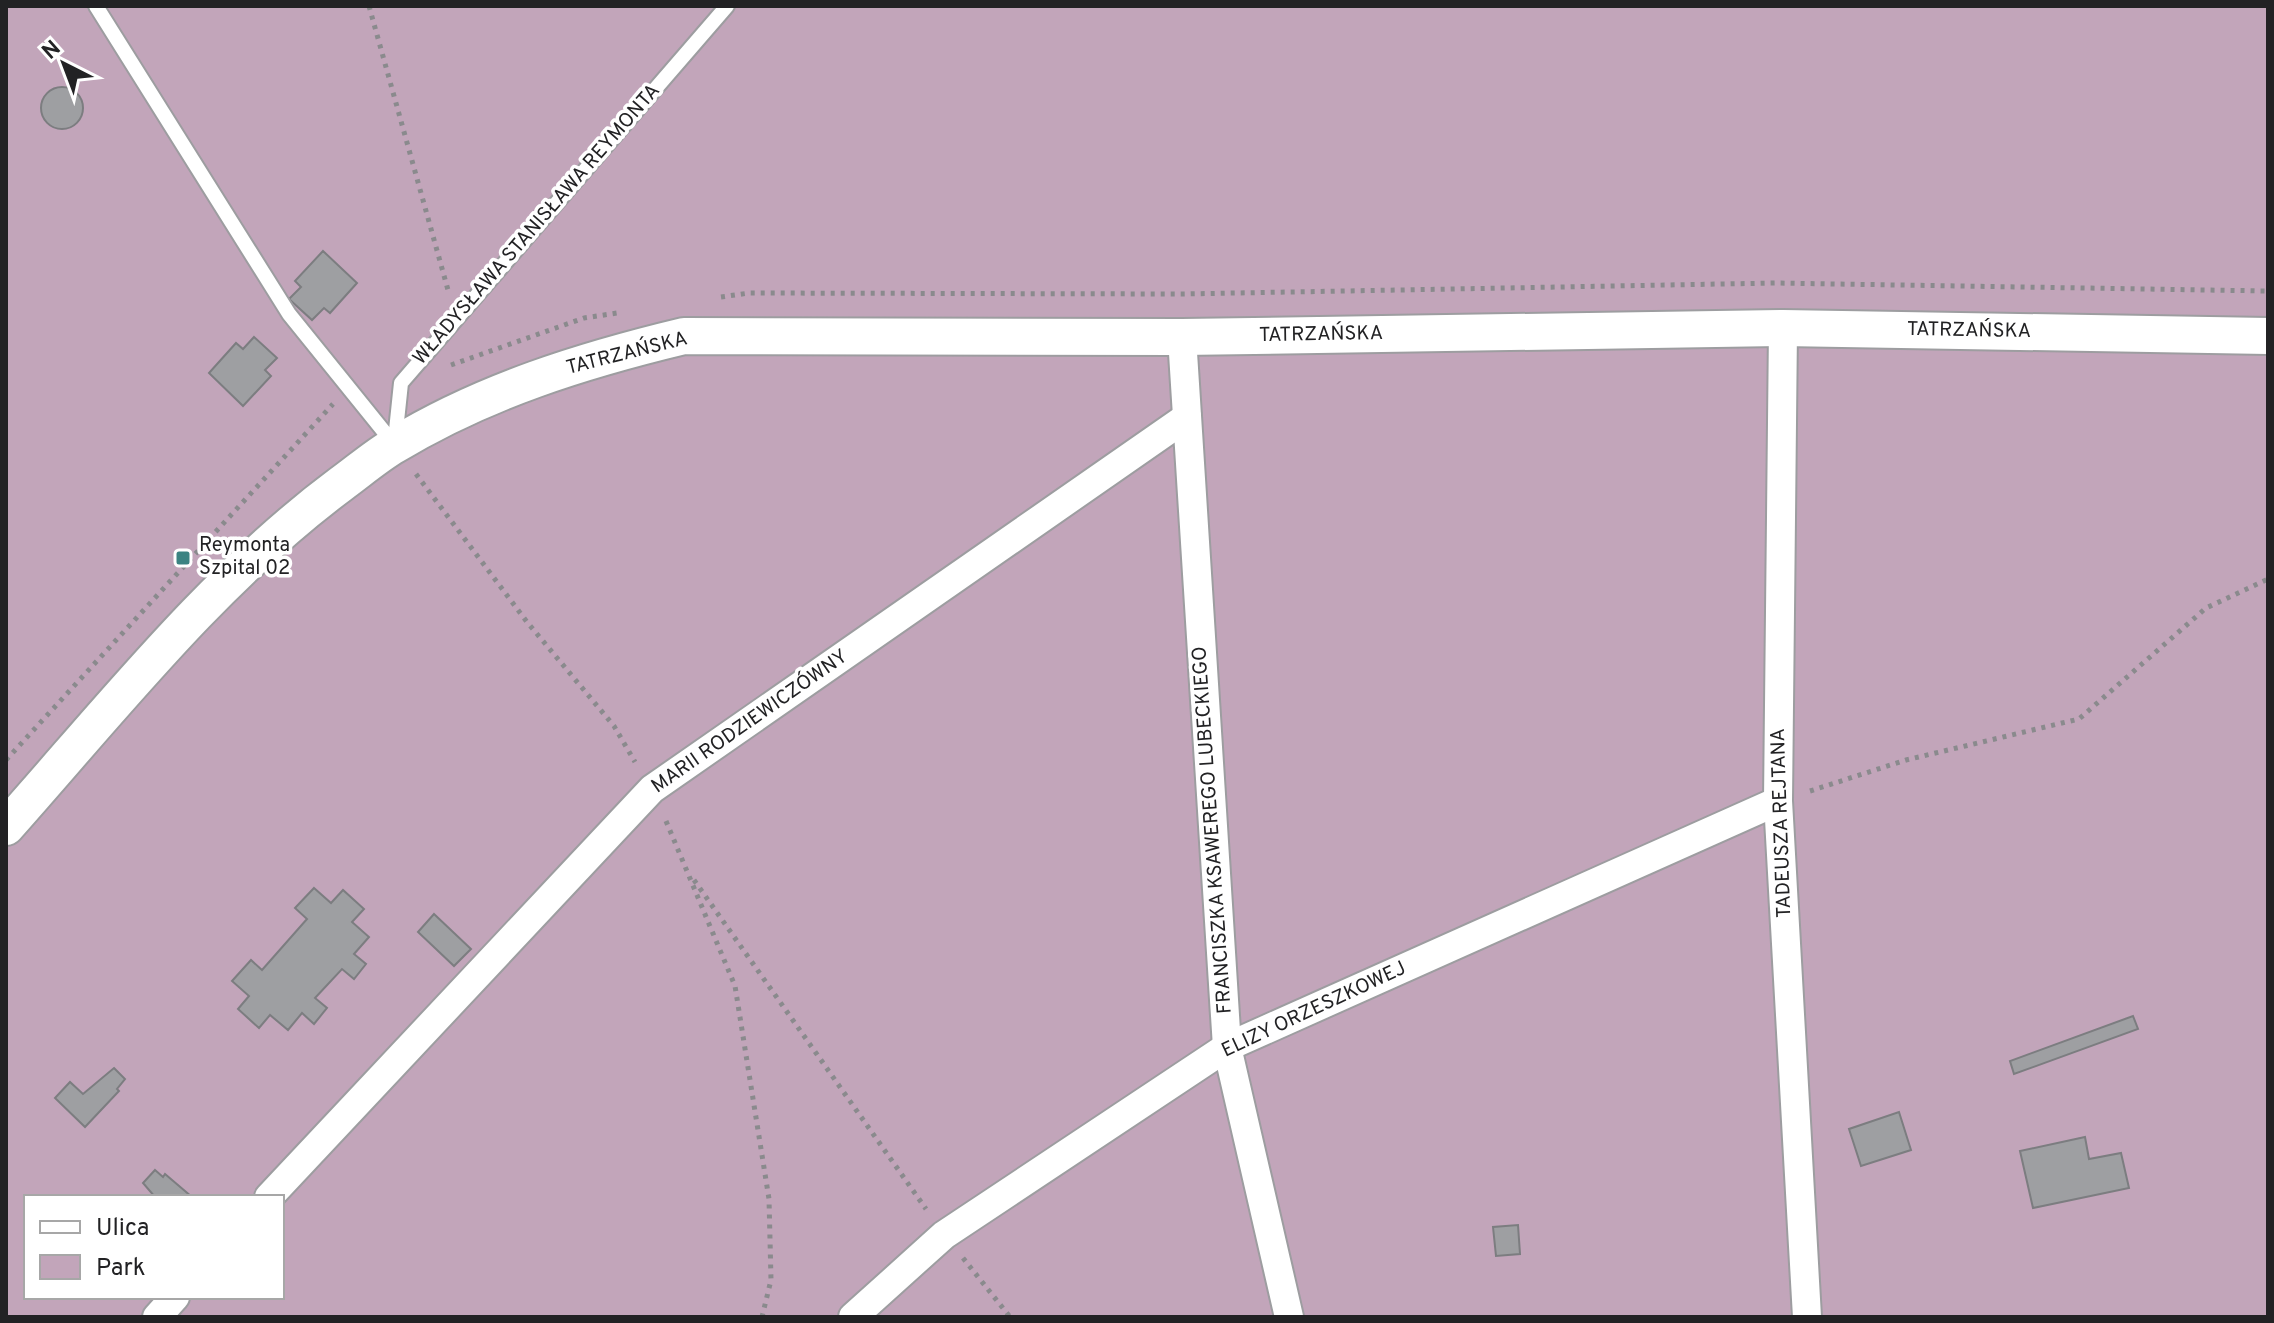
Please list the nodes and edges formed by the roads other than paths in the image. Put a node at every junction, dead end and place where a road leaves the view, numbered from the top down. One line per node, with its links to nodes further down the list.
1 (96, 6): 7 (lane)
2 (727, 6): 7 (lane, WŁADYSŁAWA STANISŁAWA REYMONTA)
3 (1783, 328): 4 (street, TATRZAŃSKA); 5 (street, TATRZAŃSKA); 8 (street, TADEUSZA REJTANA)
4 (2268, 336)
5 (1182, 337): 6 (street, FRANCISZKA KSAWEREGO LUBECKIEGO); 7 (street, TATRZAŃSKA)
6 (1187, 417): 10 (street, FRANCISZKA KSAWEREGO LUBECKIEGO); 11 (street, MARII RODZIEWICZÓWNY)
7 (394, 445): 9 (street)
8 (1778, 801): 10 (street, ELIZY ORZESZKOWEJ); 16 (street, TADEUSZA REJTANA)
9 (6, 827)
10 (1227, 1047): 14 (street, ELIZY ORZESZKOWEJ); 15 (street, FRANCISZKA KSAWEREGO LUBECKIEGO)
11 (271, 1195)
12 (173, 1299): 13 (street)
13 (157, 1317)
14 (853, 1317)
15 (1289, 1317)
16 (1807, 1317)

